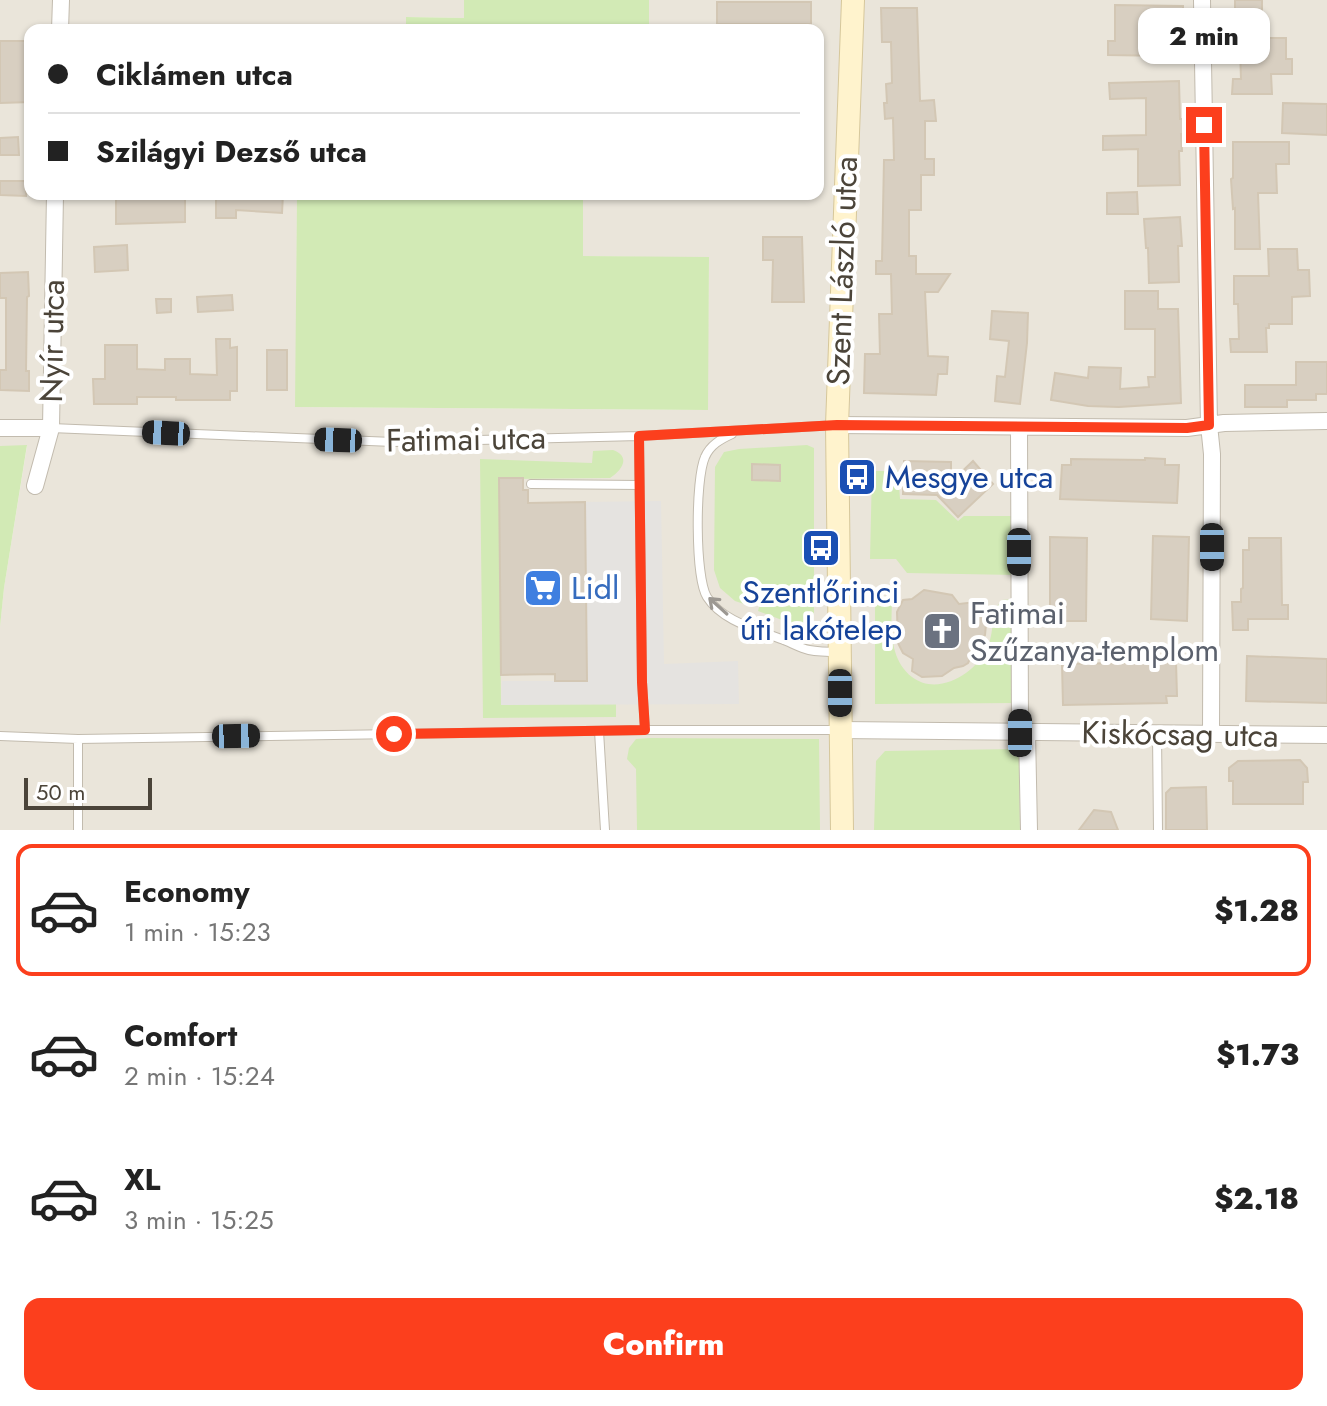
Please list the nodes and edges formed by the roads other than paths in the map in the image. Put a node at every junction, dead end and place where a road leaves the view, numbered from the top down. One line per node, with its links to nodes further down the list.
1 (61, 0): 4 (street)
2 (853, 0): 7 (street, Szent László utca)
3 (1202, 0): 8 (street)
4 (60, 24)
5 (55, 200): 10 (street, Nyír utca)
6 (1327, 421): 8 (street)
7 (837, 425): 11 (street); 12 (lane, Fatimai utca); 17 (street, Szent László utca)
8 (1209, 425): 11 (street); 23 (street)
9 (0, 428): 10 (street, Fatimai utca)
10 (51, 428): 13 (lane, Fatimai utca); 16 (street, Nyír utca)
11 (1019, 428): 21 (street)
12 (738, 431): 13 (lane, Fatimai utca); 17 (lane, one-way to 12)
13 (639, 436): 15 (lane)
14 (531, 484): 15 (lane)
15 (639, 485): 18 (lane)
16 (35, 486)
17 (841, 652): 19 (street, Szent László utca)
18 (645, 730): 19 (lane); 20 (lane)
19 (840, 730): 21 (street, Kiskócsag utca); 29 (street, Szent László utca)
20 (599, 731): 26 (lane); 28 (lane)
21 (1024, 733): 22 (street, Kiskócsag utca); 30 (street)
22 (1157, 733): 23 (street, Kiskócsag utca); 31 (lane)
23 (1211, 734): 24 (street, Kiskócsag utca)
24 (1327, 735)
25 (0, 736): 26 (lane)
26 (78, 739): 27 (lane)
27 (78, 830)
28 (605, 830)
29 (842, 830)
30 (1029, 830)
31 (1158, 830)

